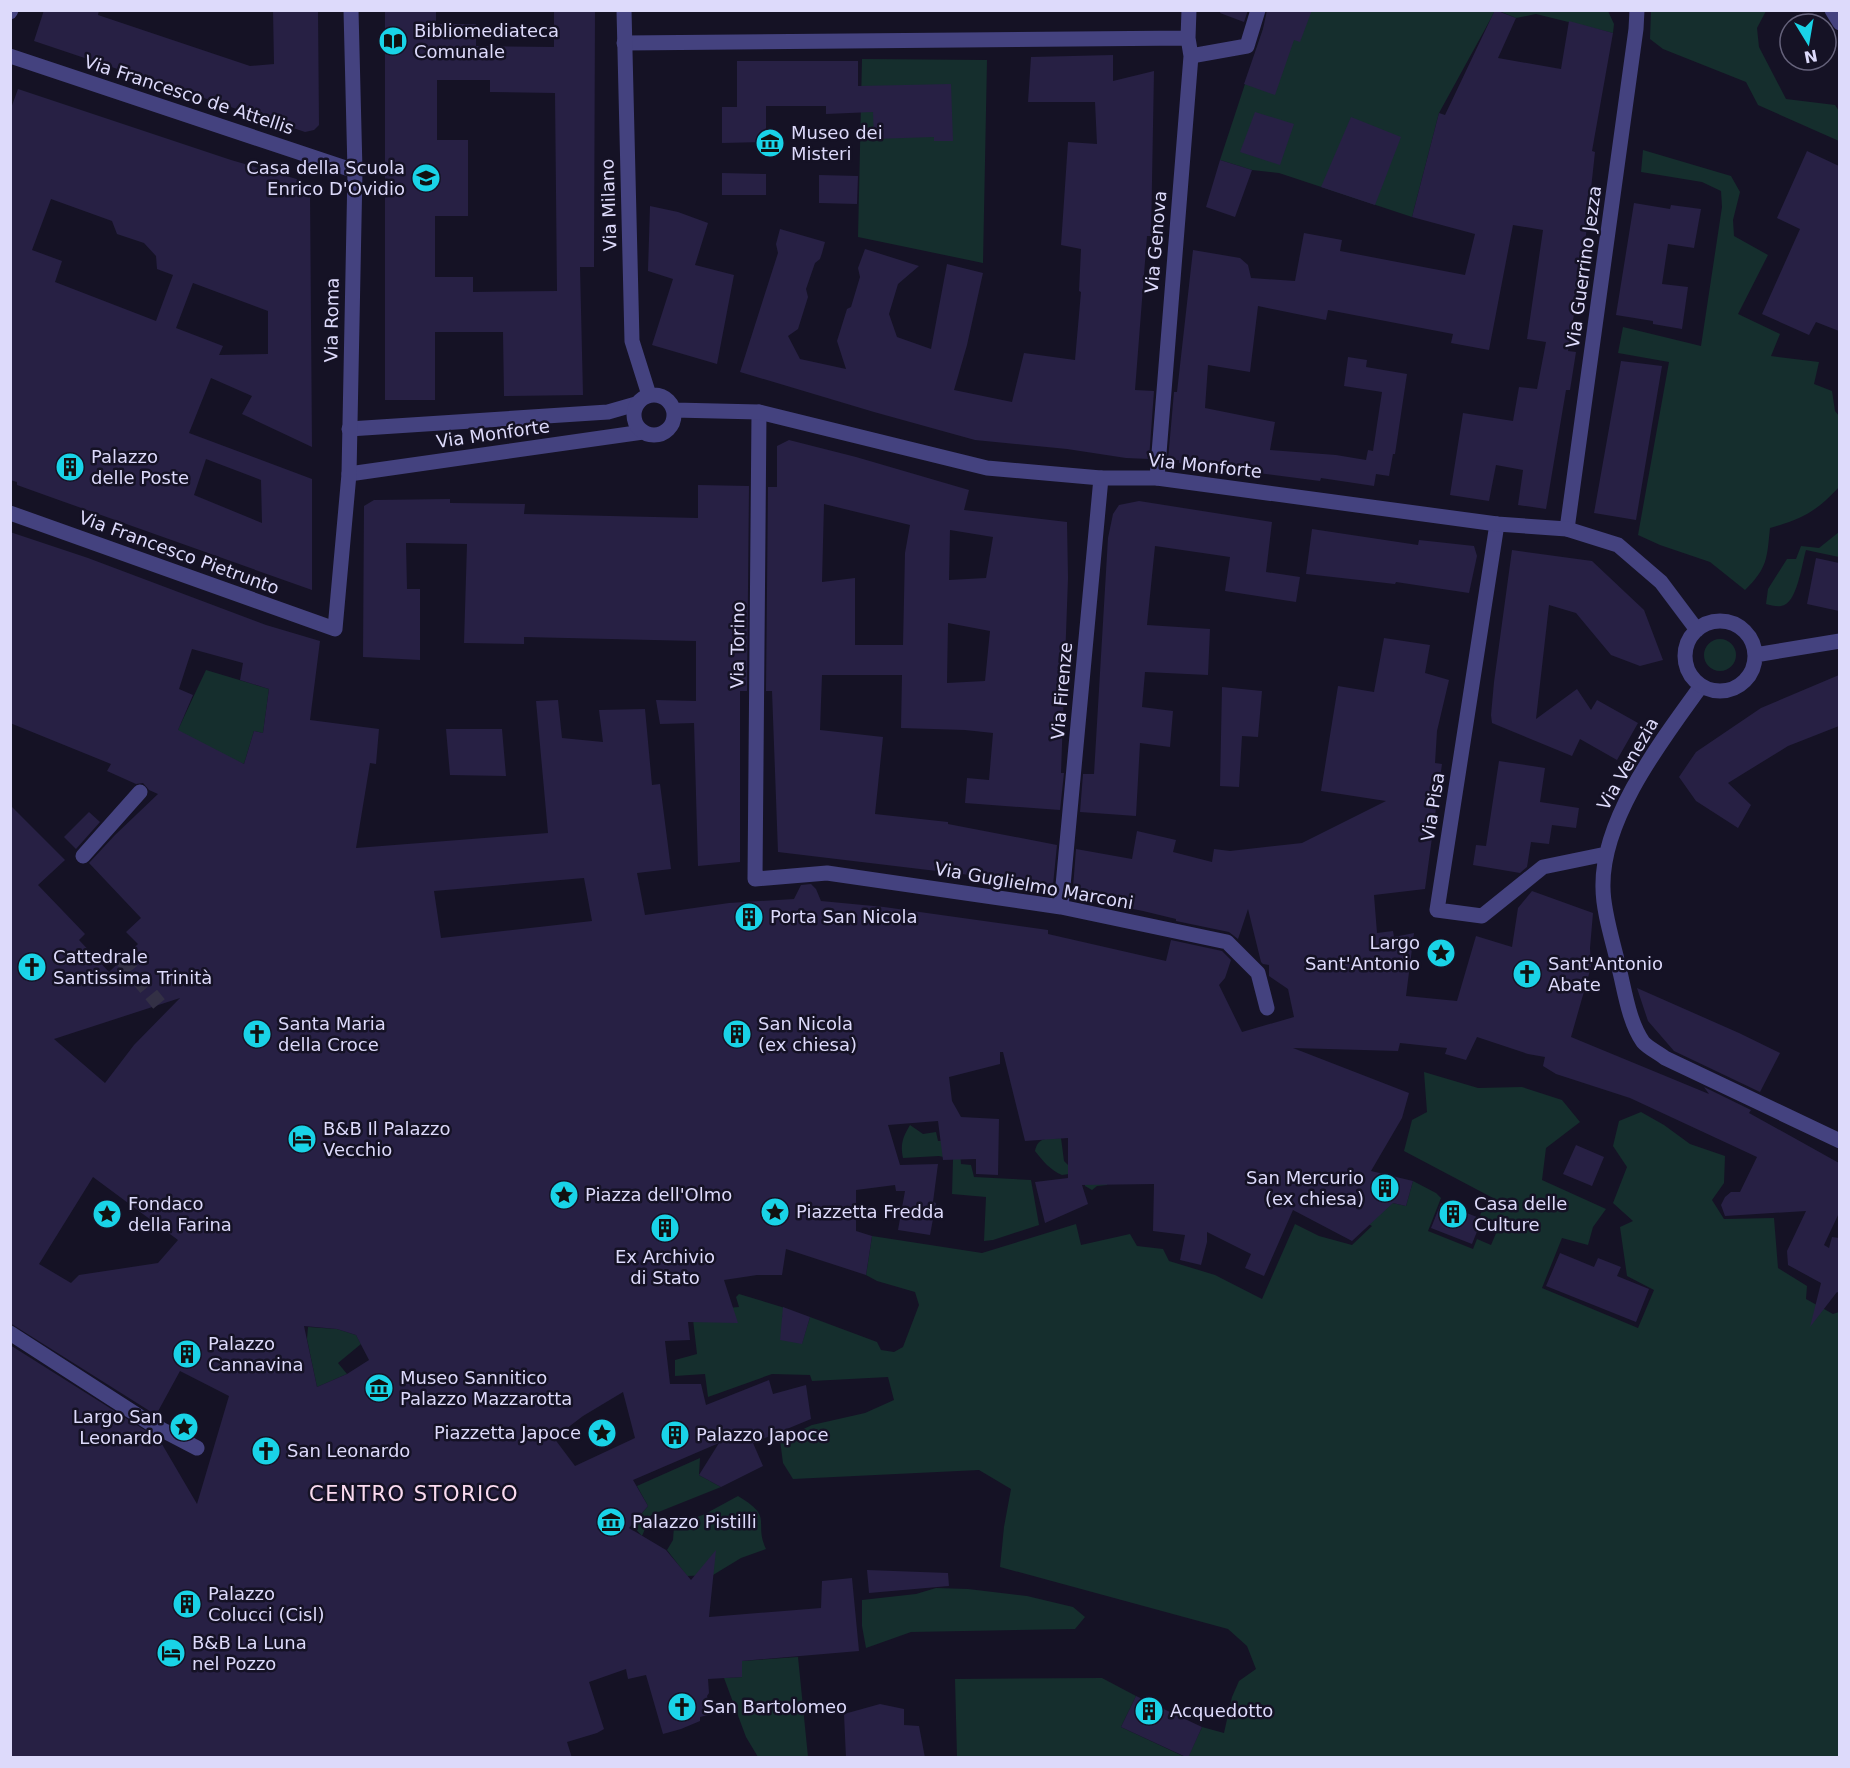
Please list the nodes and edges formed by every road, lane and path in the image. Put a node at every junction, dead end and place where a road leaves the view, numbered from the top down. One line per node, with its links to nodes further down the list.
1 (351, 10): 12 (street, Via Roma)
2 (624, 10): 9 (street, Via Milano)
3 (1189, 10): 8 (street, Via Genova)
4 (1258, 10): 11 (street)
5 (1637, 10): 23 (street, Via Guerrino Jezza)
6 (1832, 10): 7 (street)
7 (1839, 23)
8 (1188, 38): 9 (street); 11 (street, Via Genova)
9 (624, 43): 13 (street, Via Milano)
10 (10, 56): 12 (street, Via Francesco de Attellis)
11 (1191, 56): 19 (street, Via Genova)
12 (355, 171): 16 (street, Via Roma)
13 (643, 399): 14 (street); 16 (street, Via Monforte); 17 (street)
14 (674, 410): 15 (street, Via Monforte); 17 (street)
15 (759, 412): 20 (street, Via Monforte); 32 (street, Via Torino)
16 (349, 429): 18 (street, Via Roma)
17 (643, 432): 18 (street, Via Monforte)
18 (349, 474): 24 (street, Via Roma)
19 (1157, 477): 20 (street, Via Monforte); 22 (street, Via Monforte)
20 (1101, 478): 33 (street, Via Firenze)
21 (10, 513): 24 (street, Via Francesco Pietrunto)
22 (1497, 524): 23 (street, Via Monforte); 30 (street, Via Pisa)
23 (1567, 529): 25 (street, Via Monforte)
24 (335, 629)
25 (1697, 630): 27 (street); 28 (street)
26 (1839, 641): 27 (street)
27 (1755, 655): 28 (street)
28 (1701, 686): 30 (street, Via Venezia)
29 (140, 792): 31 (street)
30 (1606, 854): 35 (street, Via Venezia)
31 (83, 856)
32 (755, 879): 33 (street, Via Guglielmo Marconi)
33 (1061, 907): 34 (street, Via Guglielmo Marconi)
34 (1267, 1008)
35 (1839, 1141)
36 (10, 1333): 37 (street)
37 (197, 1448)

